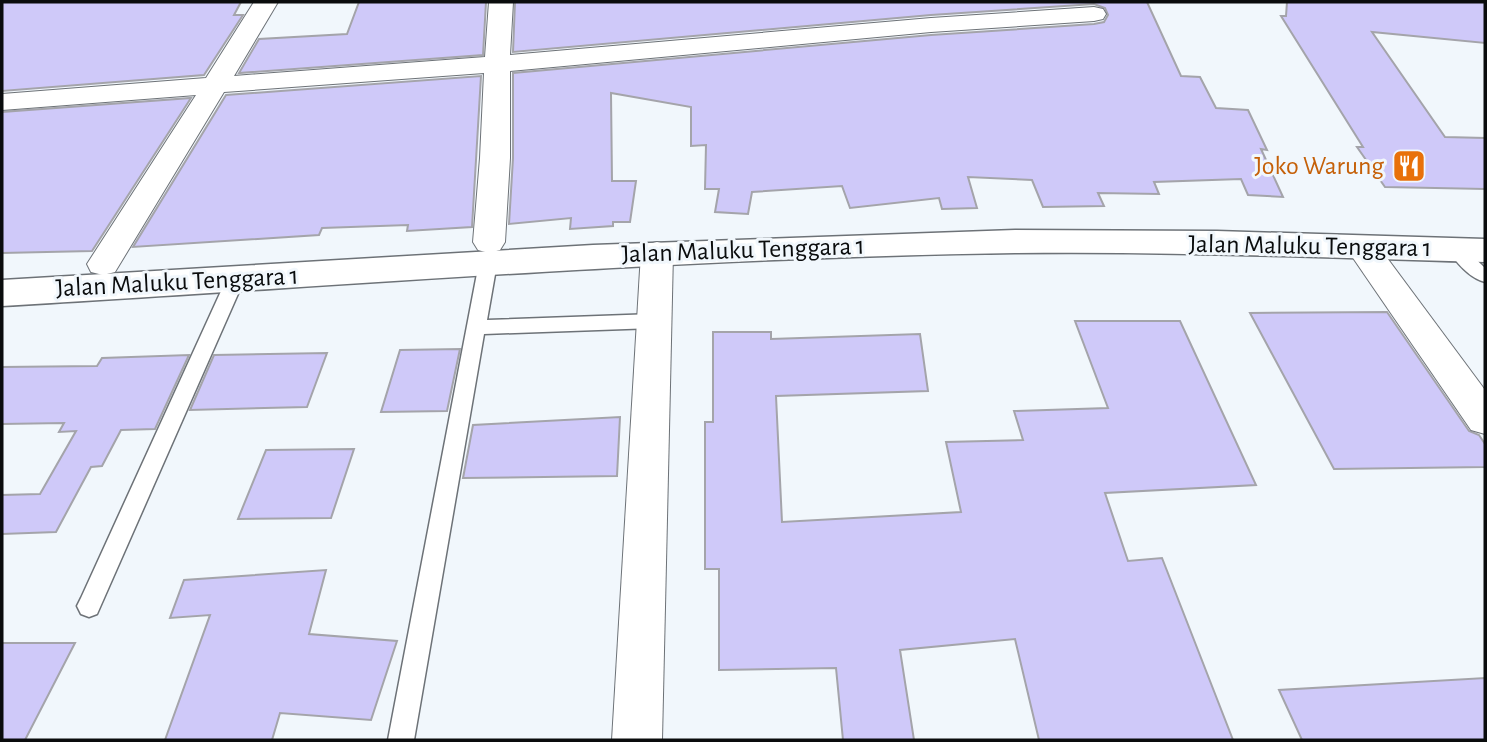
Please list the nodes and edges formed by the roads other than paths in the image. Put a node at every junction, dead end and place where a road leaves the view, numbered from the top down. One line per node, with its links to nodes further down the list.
1 (501, 2): 4 (street)
2 (271, 3): 5 (street)
3 (1094, 14): 4 (street)
4 (497, 64): 5 (street); 10 (street)
5 (215, 85): 6 (street); 12 (street)
6 (2, 102)
7 (1485, 228): 10 (highway, Jalan Maluku Tenggara 1)
8 (1362, 247): 9 (highway, Jalan Maluku Tenggara 1); 11 (highway, Jalan Maluku Tenggara 1); 19 (street)
9 (1471, 250): 14 (lane)
10 (489, 252): 11 (highway, Jalan Maluku Tenggara 1); 12 (highway, Jalan Maluku Tenggara 1); 15 (highway, Jalan Maluku Tenggara 1); 18 (lane)
11 (657, 253): 17 (street)
12 (103, 264): 13 (highway, Jalan Maluku Tenggara 1)
13 (2, 268)
14 (1485, 276)
15 (236, 278): 16 (highway, Jalan Maluku Tenggara 1); 20 (lane)
16 (2, 293)
17 (654, 321): 18 (lane); 22 (street)
18 (477, 327): 21 (lane)
19 (1485, 419)
20 (89, 606)
21 (401, 740)
22 (637, 740)

